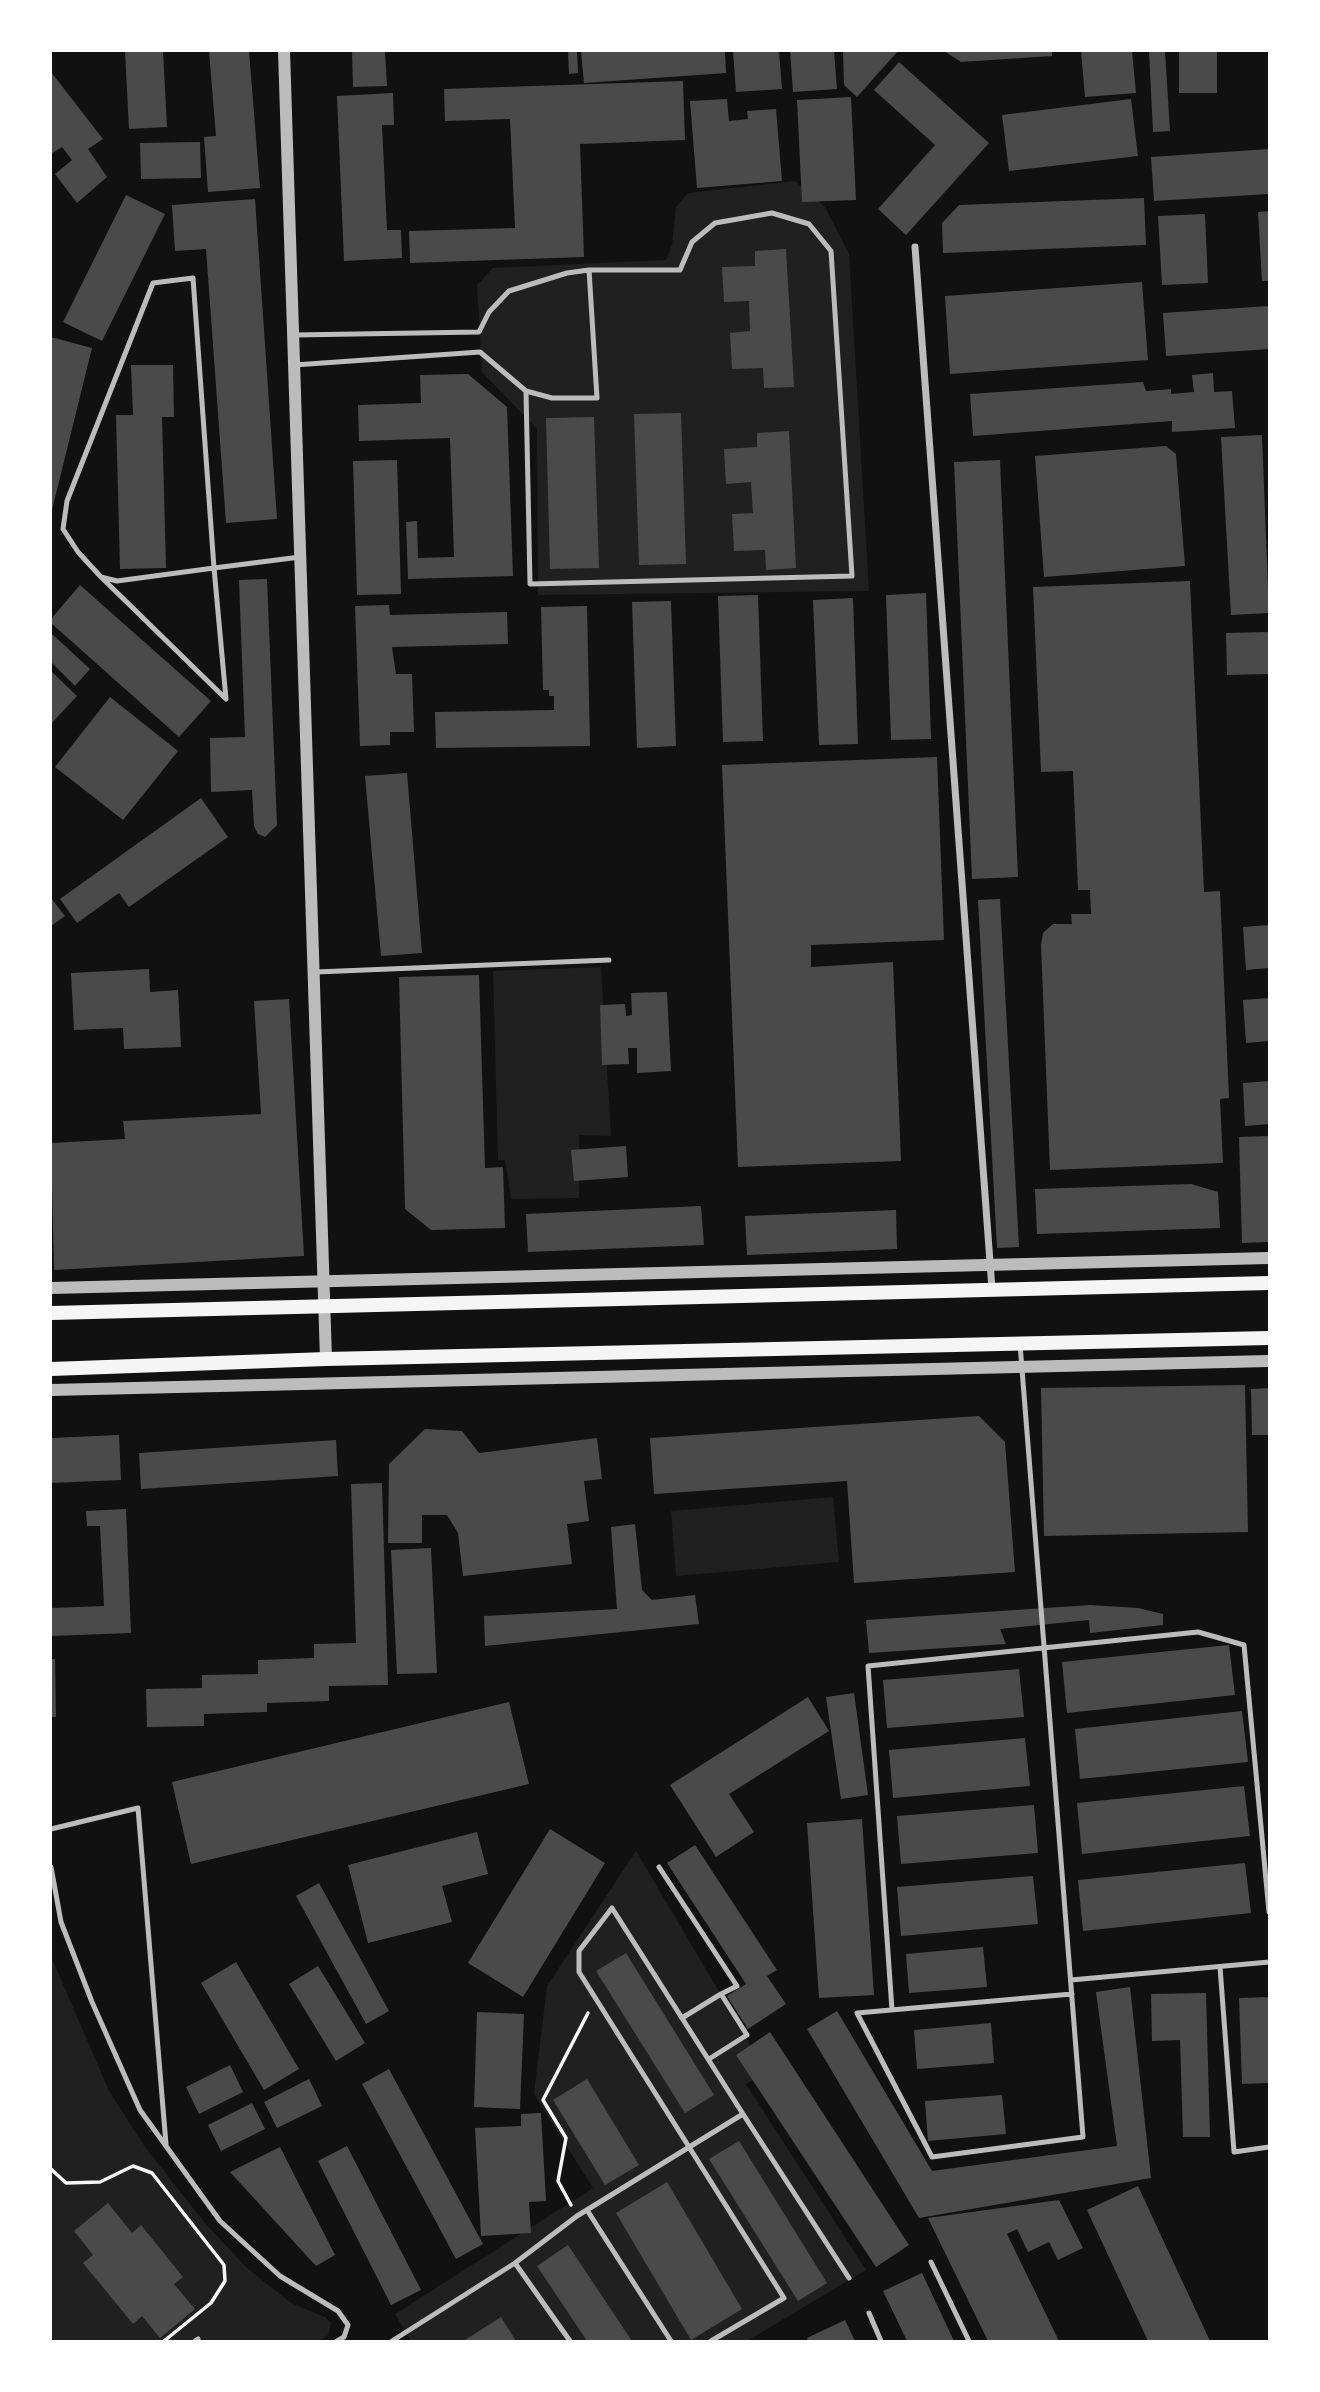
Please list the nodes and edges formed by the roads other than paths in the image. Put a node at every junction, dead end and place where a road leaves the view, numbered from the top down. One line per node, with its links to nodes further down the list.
1 (284, 51): 4 (street)
2 (915, 247): 13 (street)
3 (589, 271): 4 (lane); 6 (lane); 6 (lane)
4 (293, 335): 5 (street)
5 (294, 365): 6 (lane); 7 (street)
6 (526, 391)
7 (300, 557): 8 (lane); 11 (street)
8 (214, 568): 9 (lane); 9 (lane); 9 (lane)
9 (101, 577)
10 (610, 960): 11 (lane)
11 (312, 972): 14 (street)
12 (1269, 1258): 13 (street)
13 (990, 1265): 14 (street); 17 (street)
14 (322, 1280): 16 (street); 18 (street)
15 (1269, 1283): 17 (main road)
16 (51, 1288)
17 (992, 1289): 18 (main road)
18 (323, 1304): 19 (main road); 22 (street)
19 (51, 1313)
20 (1269, 1338): 21 (main road)
21 (1020, 1344): 22 (main road); 25 (lane)
22 (326, 1359): 24 (main road)
23 (1269, 1361): 25 (street)
24 (51, 1369)
25 (1022, 1369): 26 (street); 27 (lane)
26 (51, 1390)
27 (1044, 1648): 31 (lane); 34 (lane); 37 (lane)
28 (51, 1829): 41 (lane)
29 (51, 1867): 41 (lane)
30 (659, 1867): 35 (lane)
31 (1269, 1912)
32 (1269, 1962): 33 (lane)
33 (1220, 1967): 34 (lane); 43 (lane)
34 (1071, 1980): 36 (lane)
35 (721, 1994): 38 (lane); 39 (lane)
36 (1072, 1994): 37 (lane); 37 (lane)
37 (892, 2010)
38 (682, 2018): 39 (lane); 42 (lane)
39 (709, 2059): 40 (lane)
40 (743, 2114): 42 (lane); 47 (lane)
41 (166, 2146): 49 (lane)
42 (690, 2147): 44 (lane); 53 (lane)
43 (1269, 2147)
44 (587, 2210): 46 (lane); 52 (lane)
45 (931, 2262): 55 (lane)
46 (515, 2263): 50 (lane); 51 (lane)
47 (849, 2278)
48 (869, 2313): 54 (lane)
49 (337, 2341)
50 (392, 2341)
51 (570, 2341)
52 (671, 2341)
53 (711, 2341)
54 (881, 2341)
55 (969, 2341)

